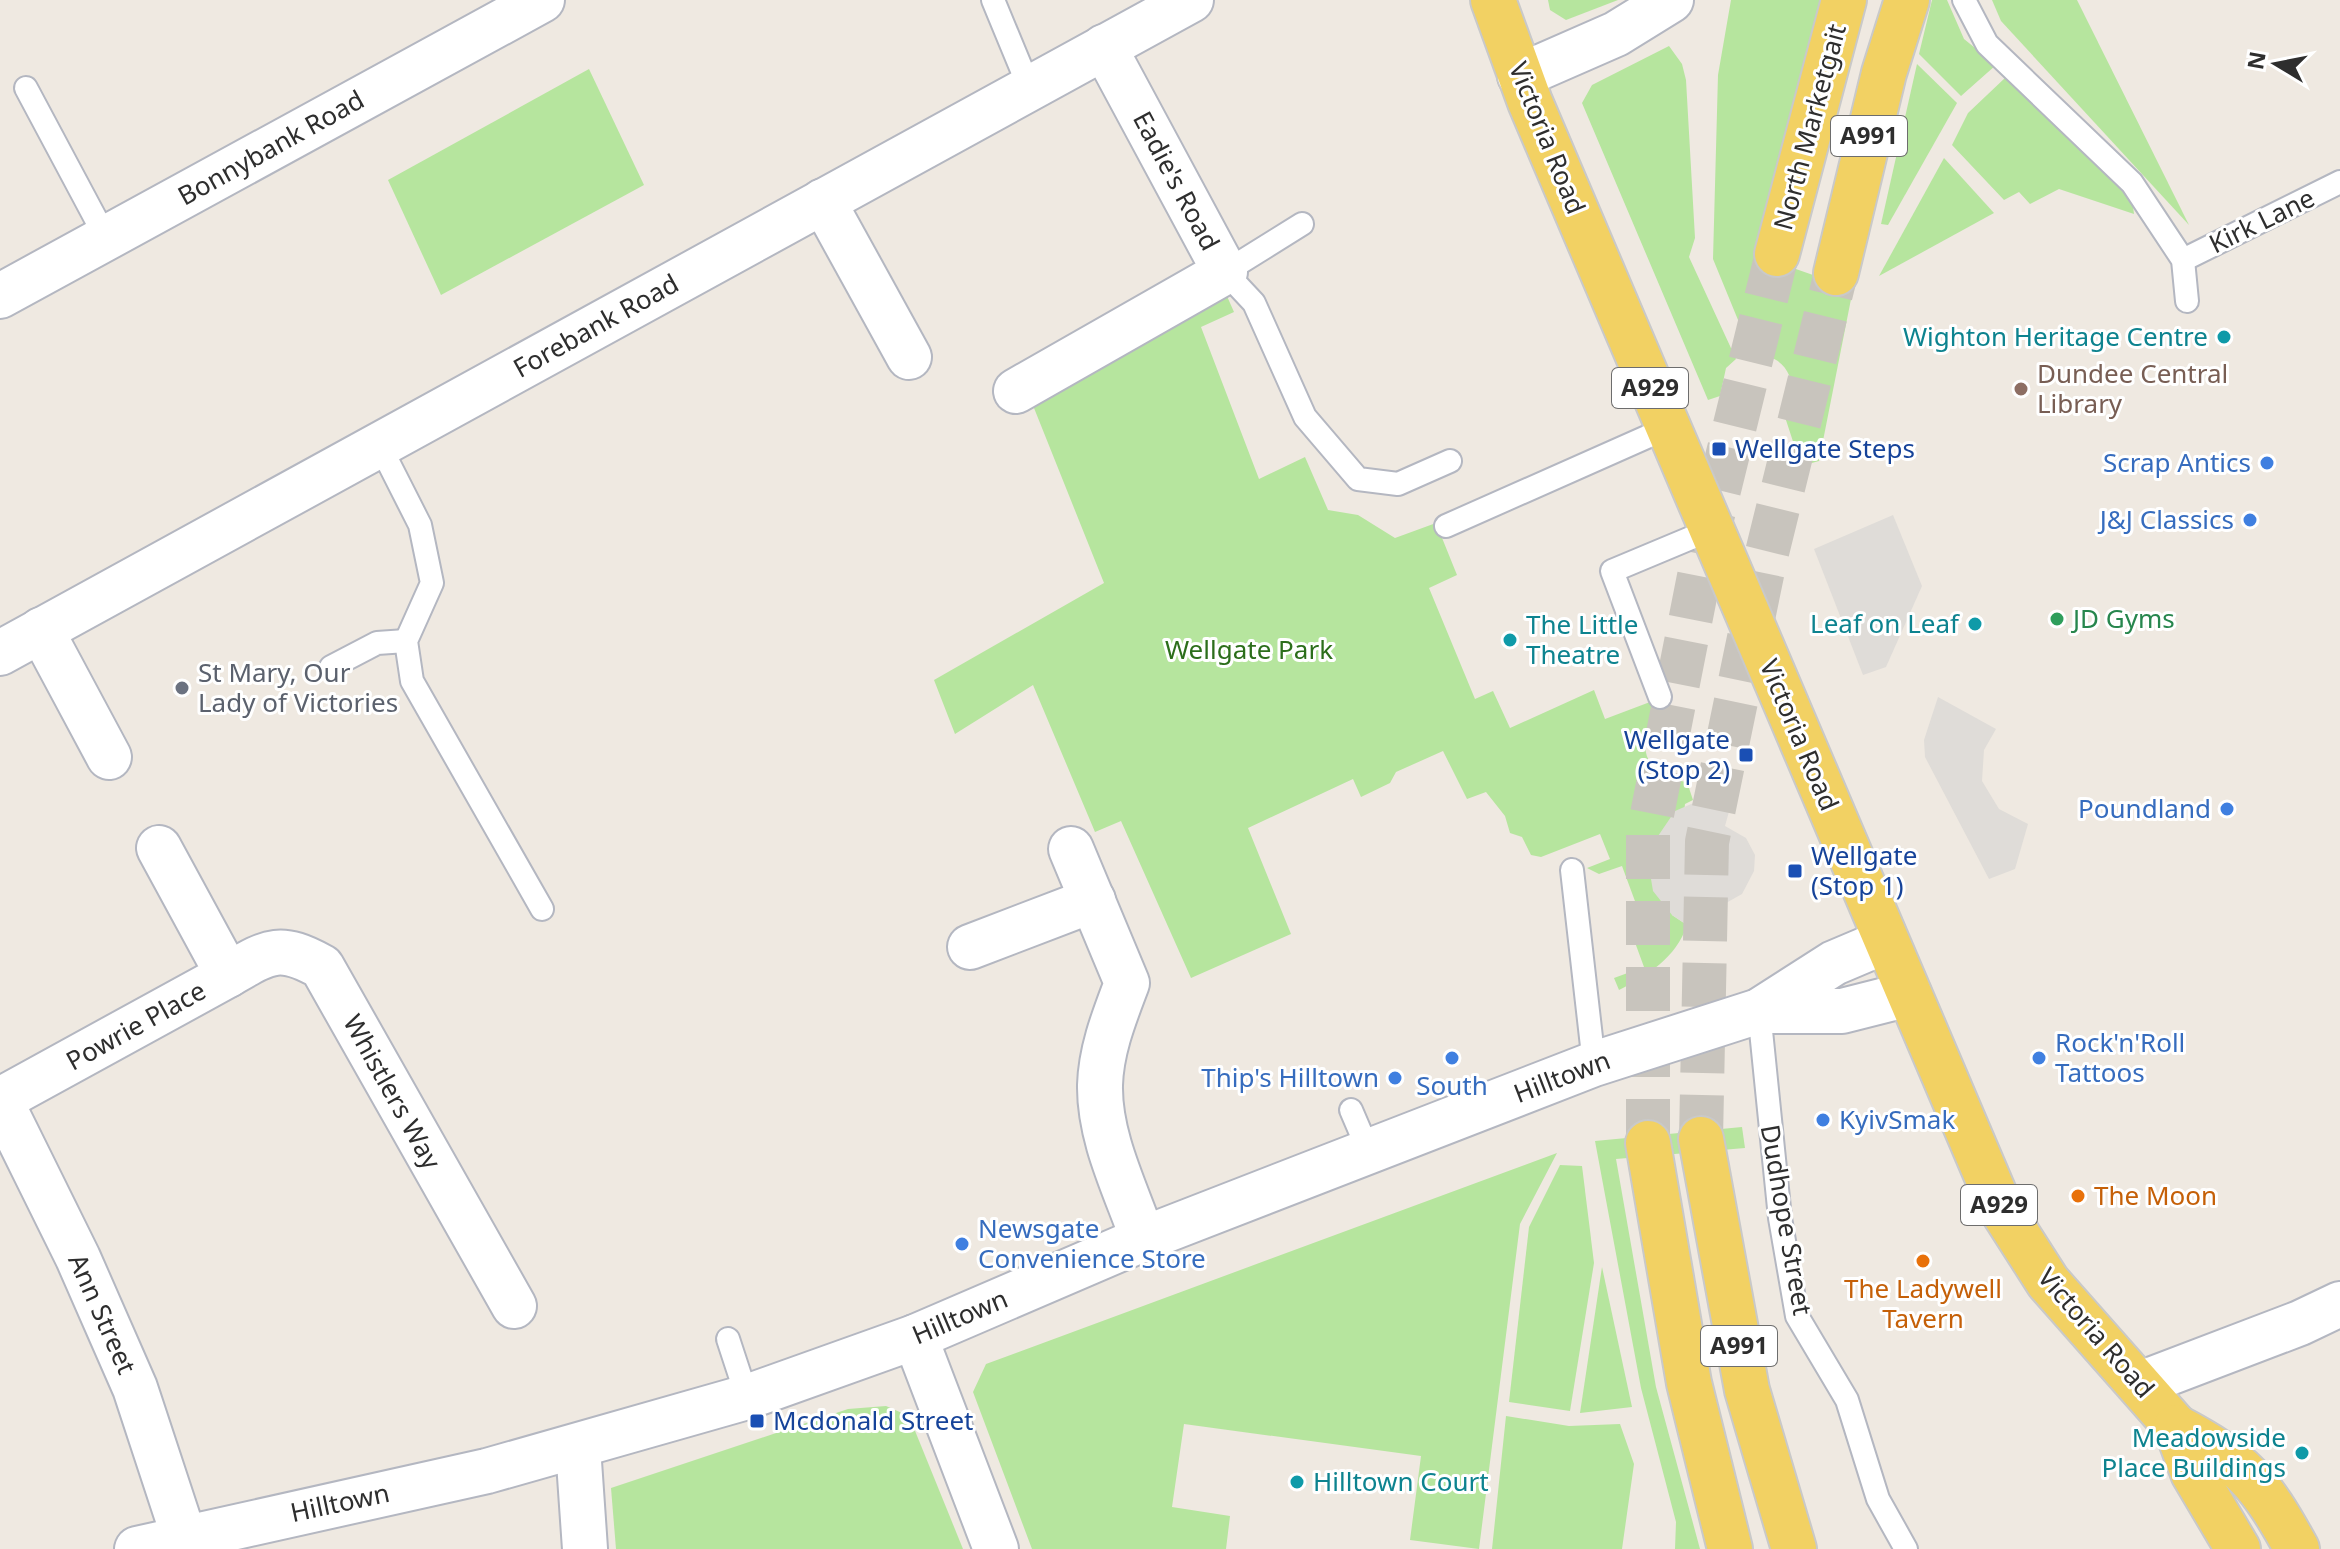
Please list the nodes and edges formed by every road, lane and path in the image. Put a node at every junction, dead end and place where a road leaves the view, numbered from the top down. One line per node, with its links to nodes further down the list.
1 (542, 0): 16 (street, Bonnybank Road)
2 (993, 0): 11 (lane)
3 (1191, 0): 9 (street, Forebank Road)
4 (1493, 0): 10 (main road, Victoria Road / A929)
5 (1671, 0): 10 (street)
6 (1844, 0): 17 (main road, North Marketgait / A991)
7 (1907, 0): 20 (main road, A991)
8 (1964, 0): 18 (lane)
9 (1104, 47): 11 (street, Forebank Road); 19 (street, Eadie's Road)
10 (1520, 76): 26 (main road, Victoria Road / A929)
11 (1029, 87): 14 (street, Forebank Road)
12 (26, 88): 16 (lane)
13 (2340, 182): 18 (lane, Kirk Lane)
14 (823, 201): 24 (street); 27 (street, Forebank Road)
15 (1302, 224): 19 (lane)
16 (106, 238): 22 (street, Bonnybank Road)
17 (1777, 254)
18 (2183, 260): 21 (lane); 23 (lane)
19 (1225, 272): 25 (street, Eadie's Road); 28 (lane)
20 (1836, 273)
21 (2168, 285)
22 (0, 296)
23 (2187, 301)
24 (909, 357)
25 (1016, 391)
26 (1667, 428): 29 (lane); 30 (main road, Victoria Road / A929)
27 (380, 446): 31 (street, Forebank Road); 32 (lane)
28 (1450, 461)
29 (1446, 526)
30 (1710, 530): 35 (lane); 42 (main road, Victoria Road / A929)
31 (41, 630): 33 (street, Forebank Road); 36 (street)
32 (406, 641): 34 (lane); 41 (lane)
33 (0, 653)
34 (331, 667)
35 (1660, 697)
36 (109, 757)
37 (159, 848): 44 (street, Powrie Place)
38 (1071, 849): 40 (street)
39 (1572, 870): 47 (lane)
40 (1093, 900): 43 (street); 54 (street)
41 (542, 909)
42 (1886, 941): 45 (main road, Victoria Road / A929); 46 (street, Hilltown)
43 (970, 947)
44 (228, 975): 48 (street, Powrie Place); 56 (street, Whistlers Way)
45 (1909, 994): 46 (street, Hilltown); 59 (main road, Victoria Road / A929)
46 (1759, 1011): 47 (street, Hilltown); 69 (lane, Dudhope Street)
47 (1594, 1064): 52 (street, Hilltown)
48 (0, 1100): 53 (street, Ann Street)
49 (1351, 1110): 52 (lane)
50 (1701, 1139): 68 (main road, A991)
51 (1648, 1143): 67 (main road, A991)
52 (1369, 1152): 54 (street, Hilltown)
53 (15, 1160): 63 (street, Ann Street)
54 (1143, 1239): 57 (street, Hilltown)
55 (2340, 1304): 59 (street)
56 (514, 1306)
57 (915, 1337): 60 (street, Hilltown); 66 (street)
58 (728, 1339): 60 (lane)
59 (2140, 1384): 61 (main road, Victoria Road / A929)
60 (747, 1397): 62 (street, Hilltown)
61 (2176, 1427): 70 (main road, Victoria Road / A929); 71 (main road, Victoria Road / A929)
62 (578, 1447): 63 (street, Hilltown); 65 (street)
63 (184, 1537): 64 (street, Hilltown)
64 (137, 1549)
65 (585, 1549)
66 (996, 1549)
67 (1730, 1549)
68 (1794, 1549)
69 (1906, 1549)
70 (2238, 1549)
71 (2297, 1549)

